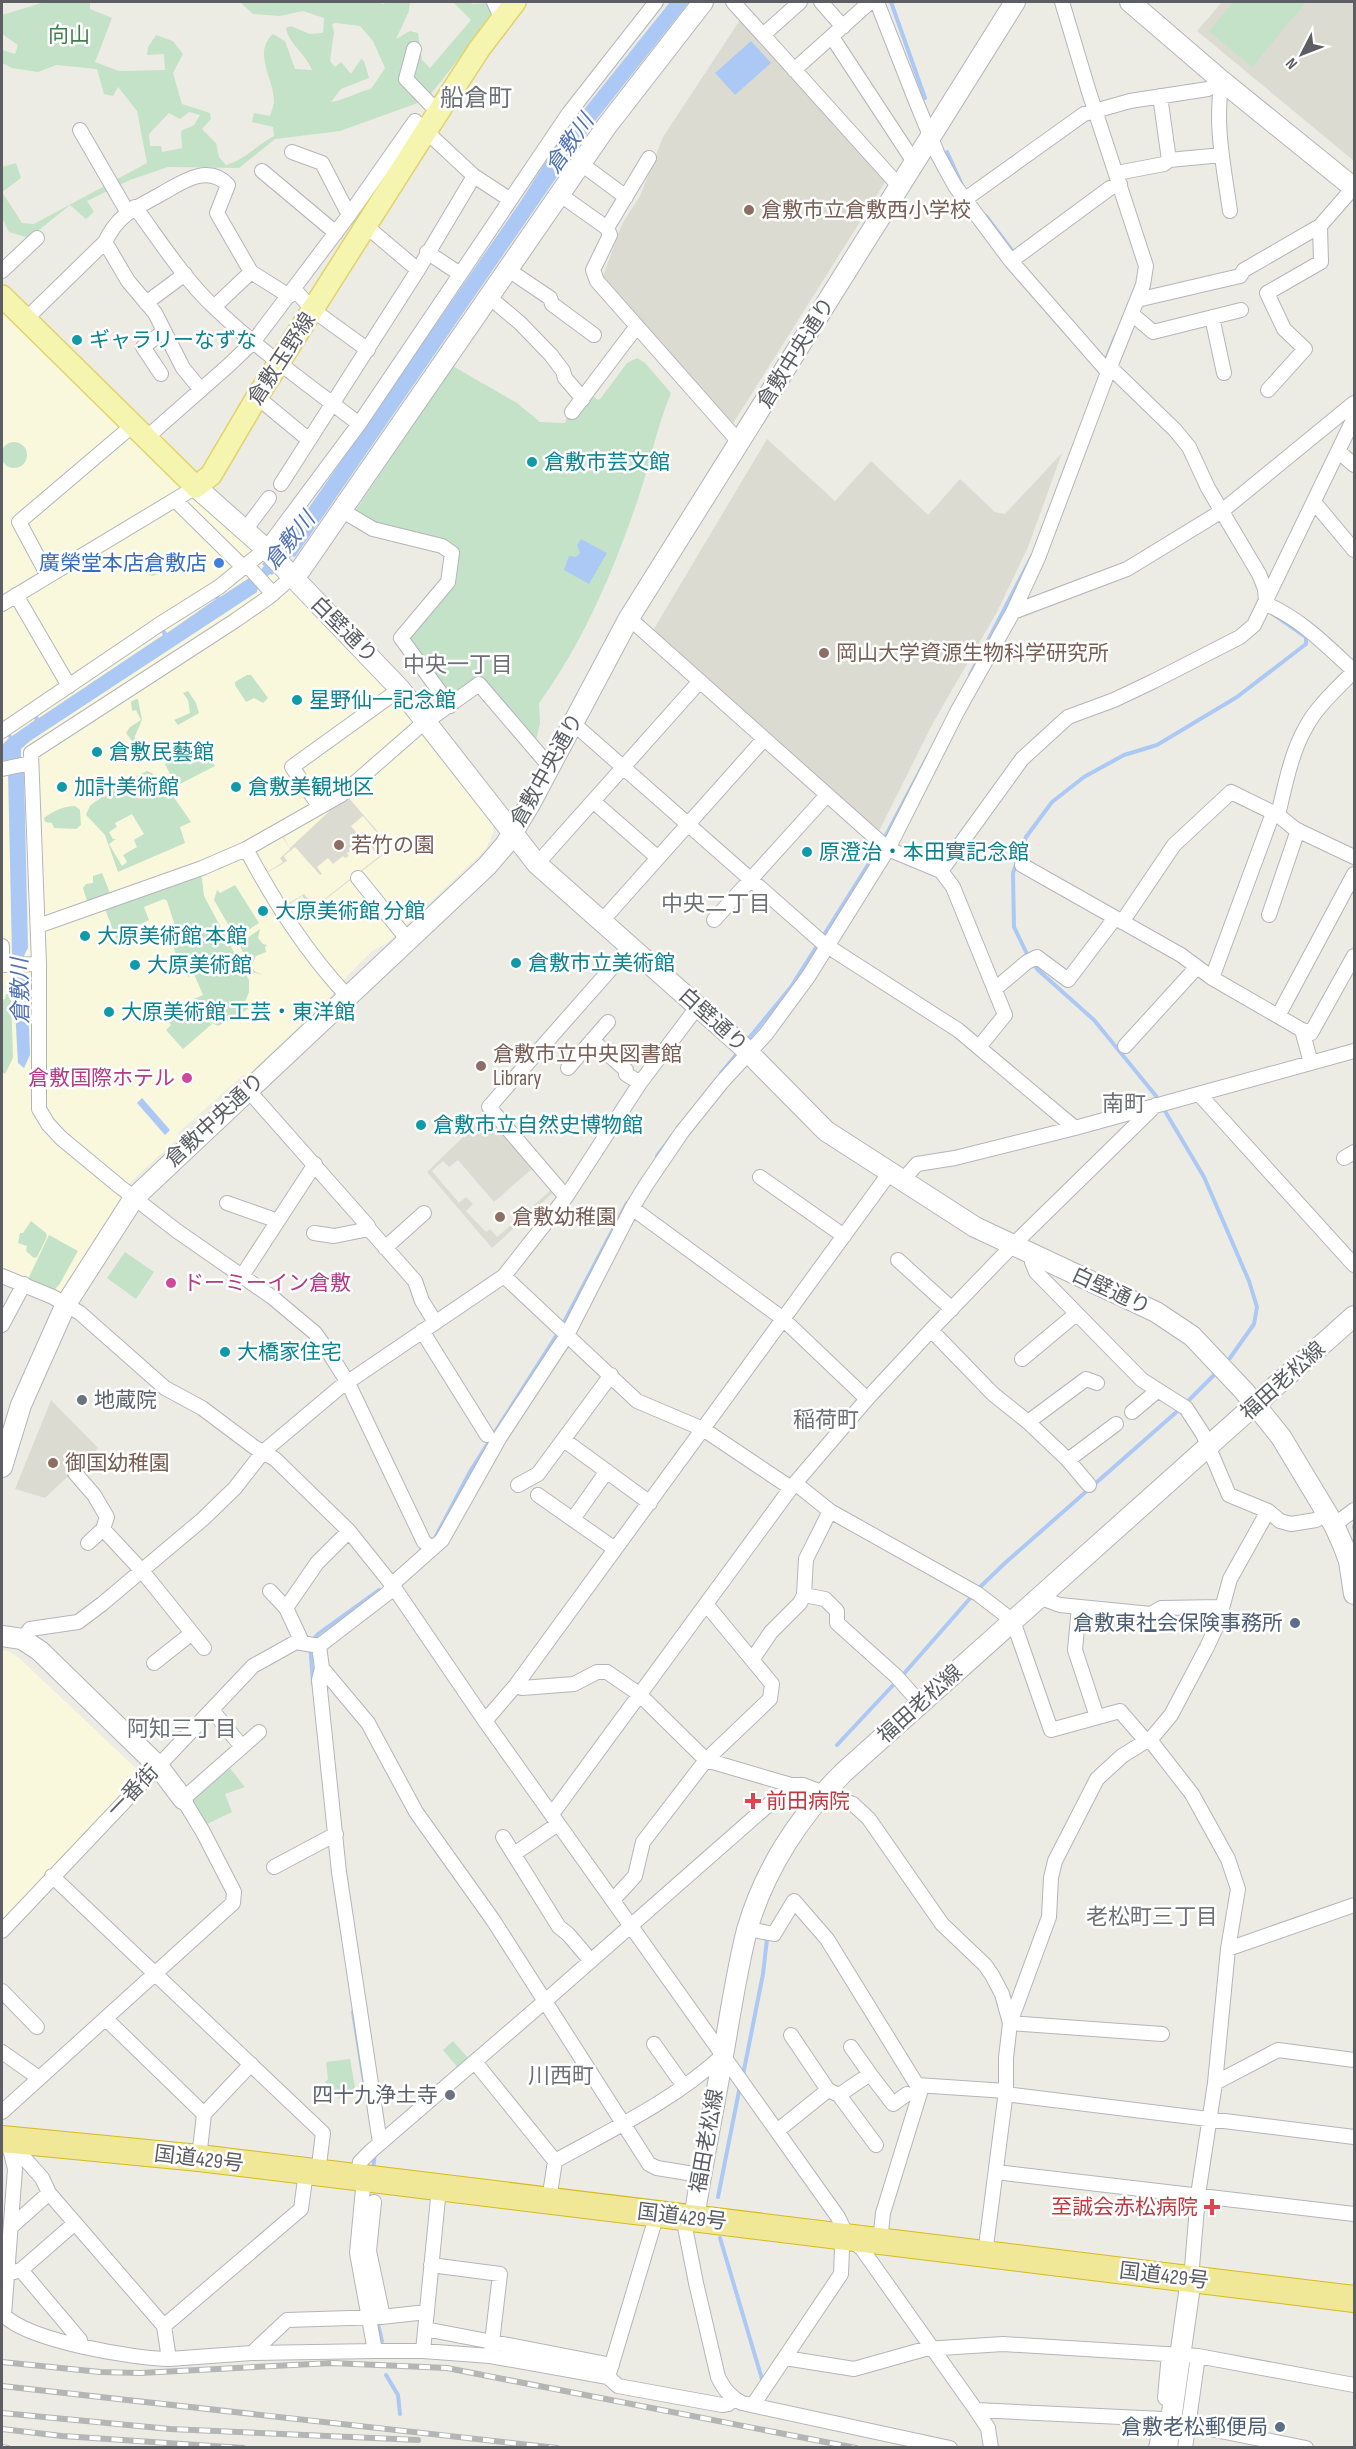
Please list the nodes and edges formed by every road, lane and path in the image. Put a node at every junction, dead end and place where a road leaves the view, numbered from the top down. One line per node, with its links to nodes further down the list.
1 (515, 2): 12 (main road, 倉敷玉野線)
2 (656, 2): 39 (street)
3 (704, 2): 30 (street)
4 (733, 2): 14 (street)
5 (800, 2): 14 (street)
6 (821, 2): 13 (street)
7 (870, 2): 13 (street)
8 (877, 2): 24 (street)
9 (1015, 2): 24 (street, 倉敷中央通り)
10 (1062, 2): 21 (street, 一番街)
11 (1130, 2): 18 (street)
12 (498, 10): 20 (main road, 倉敷玉野線)
13 (843, 27): 15 (street)
14 (763, 35): 17 (street)
15 (832, 37): 17 (street); 29 (street)
16 (414, 50): 20 (street)
17 (794, 70): 34 (street)
18 (1222, 81): 19 (street); 26 (street); 35 (street)
19 (1160, 96): 21 (street); 28 (street)
20 (437, 104): 22 (main road, 倉敷玉野線)
21 (1091, 112): 33 (street, 一番街); 38 (street)
22 (420, 126): 32 (street); 42 (main road, 倉敷玉野線)
23 (80, 130): 40 (street)
24 (931, 136): 29 (street, 倉敷中央通り); 38 (street)
25 (292, 152): 42 (street)
26 (1222, 154): 28 (street); 41 (street)
27 (650, 158): 37 (street)
28 (1170, 160): 33 (street)
29 (914, 162): 34 (street, 倉敷中央通り)
30 (580, 163): 36 (street); 37 (street)
31 (262, 171): 45 (street)
32 (474, 176): 39 (street); 48 (street)
33 (1117, 182): 49 (street); 59 (street, 一番街)
34 (899, 186): 87 (street, 倉敷中央通り)
35 (1354, 187): 43 (street)
36 (559, 194): 44 (street); 50 (street)
37 (626, 197): 44 (street)
38 (968, 197): 49 (street)
39 (509, 199): 55 (street)
40 (131, 210): 47 (street); 53 (street); 54 (street)
41 (1230, 211)
42 (358, 221): 45 (street); 51 (street); 62 (main road, 倉敷玉野線)
43 (1320, 226): 59 (street); 77 (street)
44 (607, 228): 67 (street)
45 (336, 233): 56 (street)
46 (37, 238): 52 (street)
47 (105, 242): 60 (street); 66 (street)
48 (427, 252): 51 (street); 55 (street)
49 (1015, 257): 73 (street)
50 (507, 269): 58 (street); 69 (street)
51 (418, 270): 71 (street)
52 (2, 271)
53 (251, 273): 56 (street); 61 (street)
54 (185, 274): 60 (street); 61 (street)
55 (460, 274): 84 (street)
56 (291, 292): 62 (street); 70 (street)
57 (2, 296): 66 (main road)
58 (488, 296): 79 (street); 96 (street)
59 (1137, 300): 64 (street, 一番街)
60 (146, 303): 68 (street)
61 (214, 308): 70 (street)
62 (313, 310): 71 (street); 72 (main road, 倉敷玉野線)
63 (1241, 310): 65 (street)
64 (1132, 314): 65 (street); 73 (street, 一番街)
65 (1212, 317): 74 (street)
66 (26, 320): 85 (main road)
67 (637, 327): 79 (street); 87 (street)
68 (164, 332): 75 (street); 76 (street)
69 (594, 335)
70 (254, 340): 72 (street); 76 (street)
71 (368, 350): 81 (street)
72 (279, 363): 78 (main road, 倉敷玉野線); 81 (street)
73 (1108, 366): 95 (street); 105 (street, 一番街)
74 (1224, 373)
75 (161, 374)
76 (201, 390): 85 (street)
77 (1268, 390)
78 (257, 397): 86 (street); 91 (main road, 倉敷玉野線)
79 (583, 399): 82 (street)
80 (1354, 403): 95 (street)
81 (333, 404): 84 (street); 86 (street)
82 (572, 412)
83 (1354, 418): 88 (street)
84 (358, 423): 99 (street)
85 (139, 433): 91 (main road); 100 (street)
86 (309, 440): 90 (street)
87 (740, 442): 106 (street, 倉敷中央通り)
88 (1338, 452): 89 (street); 94 (street)
89 (1354, 465)
90 (281, 484)
91 (196, 487): 93 (street); 97 (street, 白壁通り)
92 (269, 498): 97 (street)
93 (175, 500): 100 (street); 101 (street)
94 (1314, 502): 98 (street); 104 (street)
95 (1225, 509): 104 (street); 105 (street)
96 (341, 510): 99 (street); 111 (street)
97 (245, 530): 99 (street, 白壁通り)
98 (1354, 550)
99 (278, 562): 101 (street); 101 (street); 110 (street, 白壁通り)
100 (48, 576): 102 (street)
101 (257, 577): 109 (street); 116 (street)
102 (16, 595): 103 (street); 109 (street)
103 (2, 604)
104 (1266, 604): 107 (street); 133 (street)
105 (1013, 612): 127 (street, 一番街)
106 (629, 618): 108 (street); 113 (street, 倉敷中央通り)
107 (1354, 671): 123 (street)
108 (700, 681): 115 (street); 117 (street)
109 (69, 686): 114 (street)
110 (400, 689): 112 (street, 白壁通り); 122 (street)
111 (450, 706): 112 (street); 119 (street)
112 (426, 722): 122 (street); 126 (street, 白壁通り)
113 (574, 724): 117 (street); 119 (street, 倉敷中央通り)
114 (2, 731)
115 (764, 739): 120 (street); 124 (street)
116 (28, 764): 118 (street); 141 (street)
117 (624, 767): 121 (street); 124 (street)
118 (2, 768)
119 (550, 768): 126 (street, 倉敷中央通り)
120 (827, 795): 127 (street); 136 (street)
121 (594, 802): 130 (street); 131 (street)
122 (321, 807): 128 (street)
123 (1276, 814): 125 (street); 139 (street); 150 (street)
124 (688, 823): 130 (street); 136 (street)
125 (1298, 830): 129 (street); 137 (street)
126 (512, 834): 131 (street, 白壁通り); 142 (street, 倉敷中央通り)
127 (884, 845): 133 (street); 143 (street, 一番街)
128 (246, 849): 141 (street); 152 (street)
129 (1354, 857)
130 (658, 858): 140 (street)
131 (537, 864): 140 (street, 白壁通り)
132 (1022, 865): 139 (street)
133 (941, 871): 151 (street)
134 (1354, 874): 154 (street)
135 (358, 878): 142 (street)
136 (750, 880): 138 (street); 143 (street)
137 (1269, 915)
138 (714, 920)
139 (1118, 920): 149 (street); 151 (street)
140 (601, 922): 145 (street, 白壁通り)
141 (38, 926): 148 (street)
142 (408, 940): 152 (street, 倉敷中央通り)
143 (823, 943): 159 (street); 161 (street, 一番街)
144 (2, 946): 147 (street)
145 (631, 946): 153 (street, 白壁通り); 172 (street)
146 (1354, 956): 156 (street)
147 (4, 964): 148 (street)
148 (34, 964): 173 (street)
149 (1197, 967): 150 (street); 158 (street)
150 (1212, 978): 154 (street)
151 (995, 989): 159 (street)
152 (348, 997): 165 (street, 倉敷中央通り)
153 (698, 1006): 161 (street, 白壁通り); 164 (street)
154 (1278, 1016): 156 (street)
155 (608, 1022): 157 (street)
156 (1302, 1030): 162 (street)
157 (592, 1040): 163 (street); 164 (street)
158 (1125, 1046)
159 (979, 1047): 168 (street)
160 (1354, 1051): 162 (street)
161 (748, 1052): 170 (street, 白壁通り); 175 (street, 一番街)
162 (1311, 1063): 166 (street)
163 (568, 1068)
164 (640, 1083): 172 (street)
165 (248, 1090): 169 (street); 173 (street, 倉敷中央通り)
166 (1198, 1094): 167 (street); 185 (street)
167 (1160, 1104): 168 (street); 181 (street)
168 (1075, 1128): 170 (street)
169 (315, 1164): 177 (street); 178 (street)
170 (897, 1175): 180 (street); 181 (street, 白壁通り)
171 (760, 1177): 180 (street)
172 (566, 1197): 188 (street)
173 (134, 1198): 187 (street); 190 (street, 倉敷中央通り)
174 (227, 1203): 177 (street)
175 (632, 1208): 194 (street); 199 (street, 一番街)
176 (424, 1213): 182 (street)
177 (278, 1221): 187 (street)
178 (369, 1230): 179 (street); 182 (street)
179 (314, 1233)
180 (844, 1236): 194 (street)
181 (1013, 1245): 183 (street, 白壁通り); 191 (street)
182 (385, 1248): 195 (street)
183 (1034, 1254): 192 (street); 206 (street, 白壁通り)
184 (898, 1260): 191 (street)
185 (1354, 1265)
186 (2, 1276): 189 (street)
187 (242, 1276): 202 (street)
188 (504, 1276): 195 (street); 199 (street)
189 (24, 1284): 190 (street); 196 (street)
190 (66, 1304): 214 (street); 216 (street, 倉敷中央通り)
191 (952, 1309): 198 (street)
192 (1076, 1314): 200 (street); 204 (street)
193 (1354, 1316): 206 (street, 福田老松線)
194 (782, 1318): 205 (street); 210 (street)
195 (435, 1322): 197 (street)
196 (2, 1325)
197 (422, 1330): 202 (street); 211 (street)
198 (931, 1330): 205 (street); 208 (street)
199 (563, 1331): 201 (street); 231 (street, 一番街)
200 (1022, 1359)
201 (612, 1375): 210 (street); 212 (street)
202 (348, 1383): 214 (street); 231 (street)
203 (1097, 1383): 208 (street)
204 (1157, 1391): 207 (street); 213 (street)
205 (867, 1399): 221 (street)
206 (1256, 1406): 213 (street, 福田老松線); 226 (street, 白壁通り)
207 (1132, 1412)
208 (1028, 1422): 215 (street)
209 (1116, 1424): 215 (street)
210 (702, 1429): 221 (street); 223 (street)
211 (487, 1435)
212 (564, 1440): 217 (street); 219 (street)
213 (1209, 1448): 225 (street); 238 (street, 福田老松線)
214 (263, 1452): 229 (street); 233 (street)
215 (1068, 1460): 220 (street)
216 (2, 1467)
217 (607, 1471): 223 (street); 227 (street)
218 (75, 1473): 228 (street)
219 (518, 1485)
220 (1089, 1485)
221 (793, 1486): 224 (street); 239 (street)
222 (538, 1495): 227 (street)
223 (650, 1503): 232 (street)
224 (830, 1511): 236 (street); 243 (street)
225 (1268, 1511): 226 (street); 240 (street)
226 (1344, 1518): 237 (street, 白壁通り)
227 (573, 1519): 232 (street)
228 (103, 1529): 230 (street); 233 (street)
229 (349, 1532): 234 (street); 242 (street)
230 (88, 1543)
231 (432, 1548): 234 (street, 一番街)
232 (615, 1549): 252 (street)
233 (143, 1572): 244 (street); 246 (street)
234 (393, 1586): 247 (street, 一番街); 257 (street)
235 (270, 1591): 242 (street)
236 (804, 1594): 249 (street); 254 (street)
237 (1354, 1594)
238 (1041, 1598): 241 (street); 243 (street, 福田老松線)
239 (706, 1604): 249 (street); 253 (street)
240 (1221, 1606): 241 (street); 259 (street)
241 (1079, 1607): 256 (street)
242 (286, 1608): 247 (street)
243 (1013, 1621): 254 (street, 福田老松線); 256 (street)
244 (192, 1633): 248 (street); 250 (street)
245 (2, 1636): 246 (street)
246 (22, 1639): 262 (street)
247 (311, 1644): 251 (street); 255 (street, 一番街)
248 (204, 1648)
249 (752, 1660): 261 (street)
250 (154, 1663)
251 (322, 1668): 267 (street); 281 (street)
252 (516, 1685): 253 (street); 257 (street)
253 (639, 1694): 261 (street); 266 (street)
254 (920, 1703): 264 (street, 福田老松線)
255 (212, 1710): 260 (street); 262 (street, 一番街)
256 (1097, 1717): 259 (street)
257 (485, 1721): 266 (street)
258 (259, 1732): 260 (street)
259 (1148, 1741): 277 (street); 283 (street)
260 (242, 1747): 265 (street)
261 (706, 1760): 263 (street); 272 (street)
262 (158, 1766): 265 (street); 271 (street, 一番街)
263 (791, 1785): 264 (street); 274 (street)
264 (823, 1792): 275 (street, 福田老松線); 283 (street)
265 (183, 1799): 279 (street)
266 (555, 1819): 269 (street); 272 (street)
267 (332, 1836): 270 (street); 309 (street)
268 (503, 1837): 269 (street)
269 (514, 1854): 278 (street)
270 (274, 1867)
271 (52, 1876): 276 (street, 一番街); 279 (street)
272 (613, 1900): 274 (street)
273 (1354, 1905): 277 (street)
274 (632, 1926): 278 (street); 290 (street)
275 (748, 1929): 290 (street, 福田老松線); 298 (street)
276 (2, 1931)
277 (1228, 1949): 296 (street)
278 (591, 1961): 281 (street)
279 (156, 1974): 282 (street); 293 (street)
280 (2, 1991): 284 (street)
281 (544, 2002): 292 (street); 304 (street)
282 (106, 2019): 295 (street); 302 (street)
283 (1010, 2023): 285 (street); 300 (street)
284 (37, 2027)
285 (1162, 2034)
286 (791, 2035): 299 (street)
287 (654, 2044): 297 (street)
288 (851, 2047): 294 (street)
289 (2, 2052): 295 (street)
290 (723, 2055): 297 (street); 305 (street); 314 (street, 福田老松線)
291 (1354, 2060): 296 (street)
292 (476, 2062): 309 (street); 311 (street)
293 (251, 2064): 302 (street); 312 (street)
294 (870, 2074): 298 (street); 299 (street)
295 (39, 2078): 301 (street)
296 (1215, 2083): 303 (street)
297 (683, 2085): 304 (street)
298 (912, 2089): 300 (street); 327 (street)
299 (833, 2092): 305 (street); 308 (street)
300 (1006, 2092): 303 (street); 313 (street)
301 (2, 2112)
302 (204, 2114): 310 (street)
303 (1208, 2120): 306 (street); 318 (street)
304 (622, 2123): 311 (street); 314 (street)
305 (777, 2131): 326 (street)
306 (1354, 2137)
307 (3, 2139): 310 (highway, 国道429号); 317 (street); 320 (street)
308 (876, 2145)
309 (376, 2146): 315 (street)
310 (198, 2158): 312 (highway, 国道429号)
311 (555, 2161): 319 (street)
312 (312, 2172): 315 (highway, 国道429号); 336 (street)
313 (996, 2172): 318 (street); 328 (street)
314 (700, 2175): 323 (street, 福田老松線)
315 (368, 2183): 316 (highway, 国道429号); 335 (street); 335 (street)
316 (439, 2188): 319 (highway, 国道429号); 329 (street)
317 (47, 2189): 320 (street); 324 (street); 325 (street)
318 (1198, 2195): 322 (street); 332 (street)
319 (549, 2200): 321 (highway, 国道429号)
320 (12, 2209): 325 (street)
321 (657, 2214): 323 (highway, 国道429号); 347 (street)
322 (1354, 2214)
323 (688, 2218): 326 (highway, 国道429号); 349 (street)
324 (75, 2223): 330 (street); 336 (street)
325 (10, 2227): 331 (street)
326 (847, 2236): 327 (highway, 国道429号); 339 (street); 345 (street)
327 (880, 2241): 328 (highway, 国道429号)
328 (984, 2254): 332 (highway, 国道429号)
329 (430, 2265): 334 (street); 340 (street)
330 (21, 2270): 331 (street); 338 (street)
331 (6, 2272): 338 (street)
332 (1191, 2279): 333 (highway, 国道429号); 344 (street)
333 (1354, 2299)
334 (427, 2312): 335 (street); 337 (street)
335 (377, 2317): 341 (street); 343 (street)
336 (164, 2326): 346 (street)
337 (425, 2330): 340 (street); 342 (street)
338 (81, 2345): 346 (street)
339 (932, 2348): 344 (street); 345 (street); 351 (street)
340 (491, 2349): 342 (street); 347 (street)
341 (375, 2351): 342 (street); 343 (street)
342 (423, 2351)
343 (252, 2353): 346 (street)
344 (1183, 2355): 348 (street); 352 (street); 353 (street); 357 (street)
345 (785, 2358): 350 (street)
346 (169, 2359)
347 (610, 2371): 349 (street)
348 (1354, 2385)
349 (734, 2399): 350 (street)
350 (753, 2405): 354 (street)
351 (976, 2410): 352 (street); 355 (street)
352 (1163, 2419): 356 (street)
353 (1190, 2425): 358 (street); 359 (street)
354 (950, 2448)
355 (991, 2448)
356 (1156, 2448)
357 (1167, 2448)
358 (1185, 2448)
359 (1306, 2448)

